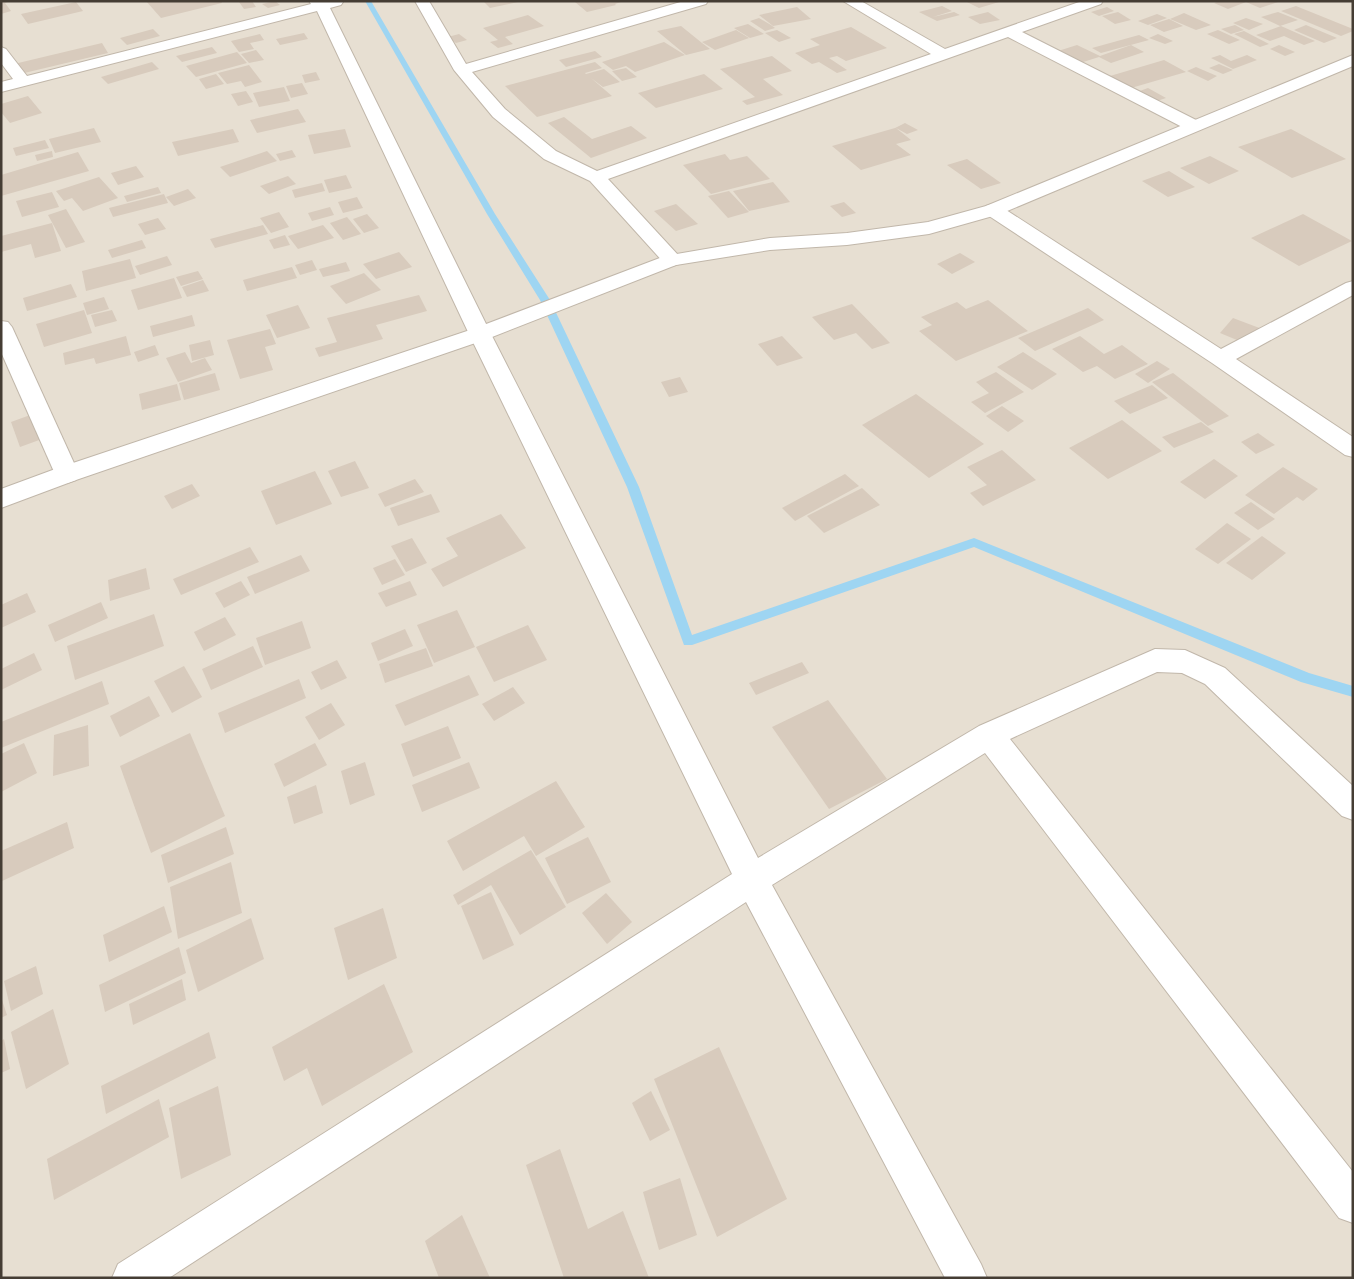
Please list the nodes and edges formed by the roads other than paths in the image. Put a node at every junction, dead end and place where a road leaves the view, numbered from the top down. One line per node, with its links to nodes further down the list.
1 (422, 1): 10 (street)
2 (701, 1): 10 (street)
3 (850, 1): 8 (street)
4 (1096, 1): 6 (street)
5 (325, 3): 11 (street); 19 (street)
6 (1010, 32): 8 (street); 13 (street)
7 (1, 52): 11 (street)
8 (944, 55): 14 (street)
9 (1353, 60): 13 (street)
10 (462, 70): 14 (street)
11 (23, 81): 12 (street)
12 (1, 87)
13 (1194, 126): 15 (street)
14 (596, 178): 16 (street)
15 (993, 210): 16 (street); 20 (street)
16 (672, 260): 19 (street)
17 (1353, 287): 20 (street)
18 (1, 327): 22 (street)
19 (490, 329): 22 (street); 26 (street)
20 (1220, 358): 21 (street)
21 (1353, 449)
22 (67, 474): 23 (street)
23 (1, 499)
24 (989, 735): 25 (street); 26 (street); 27 (street)
25 (1353, 806)
26 (752, 880): 28 (street); 29 (street)
27 (1353, 1204)
28 (132, 1278)
29 (967, 1278)

